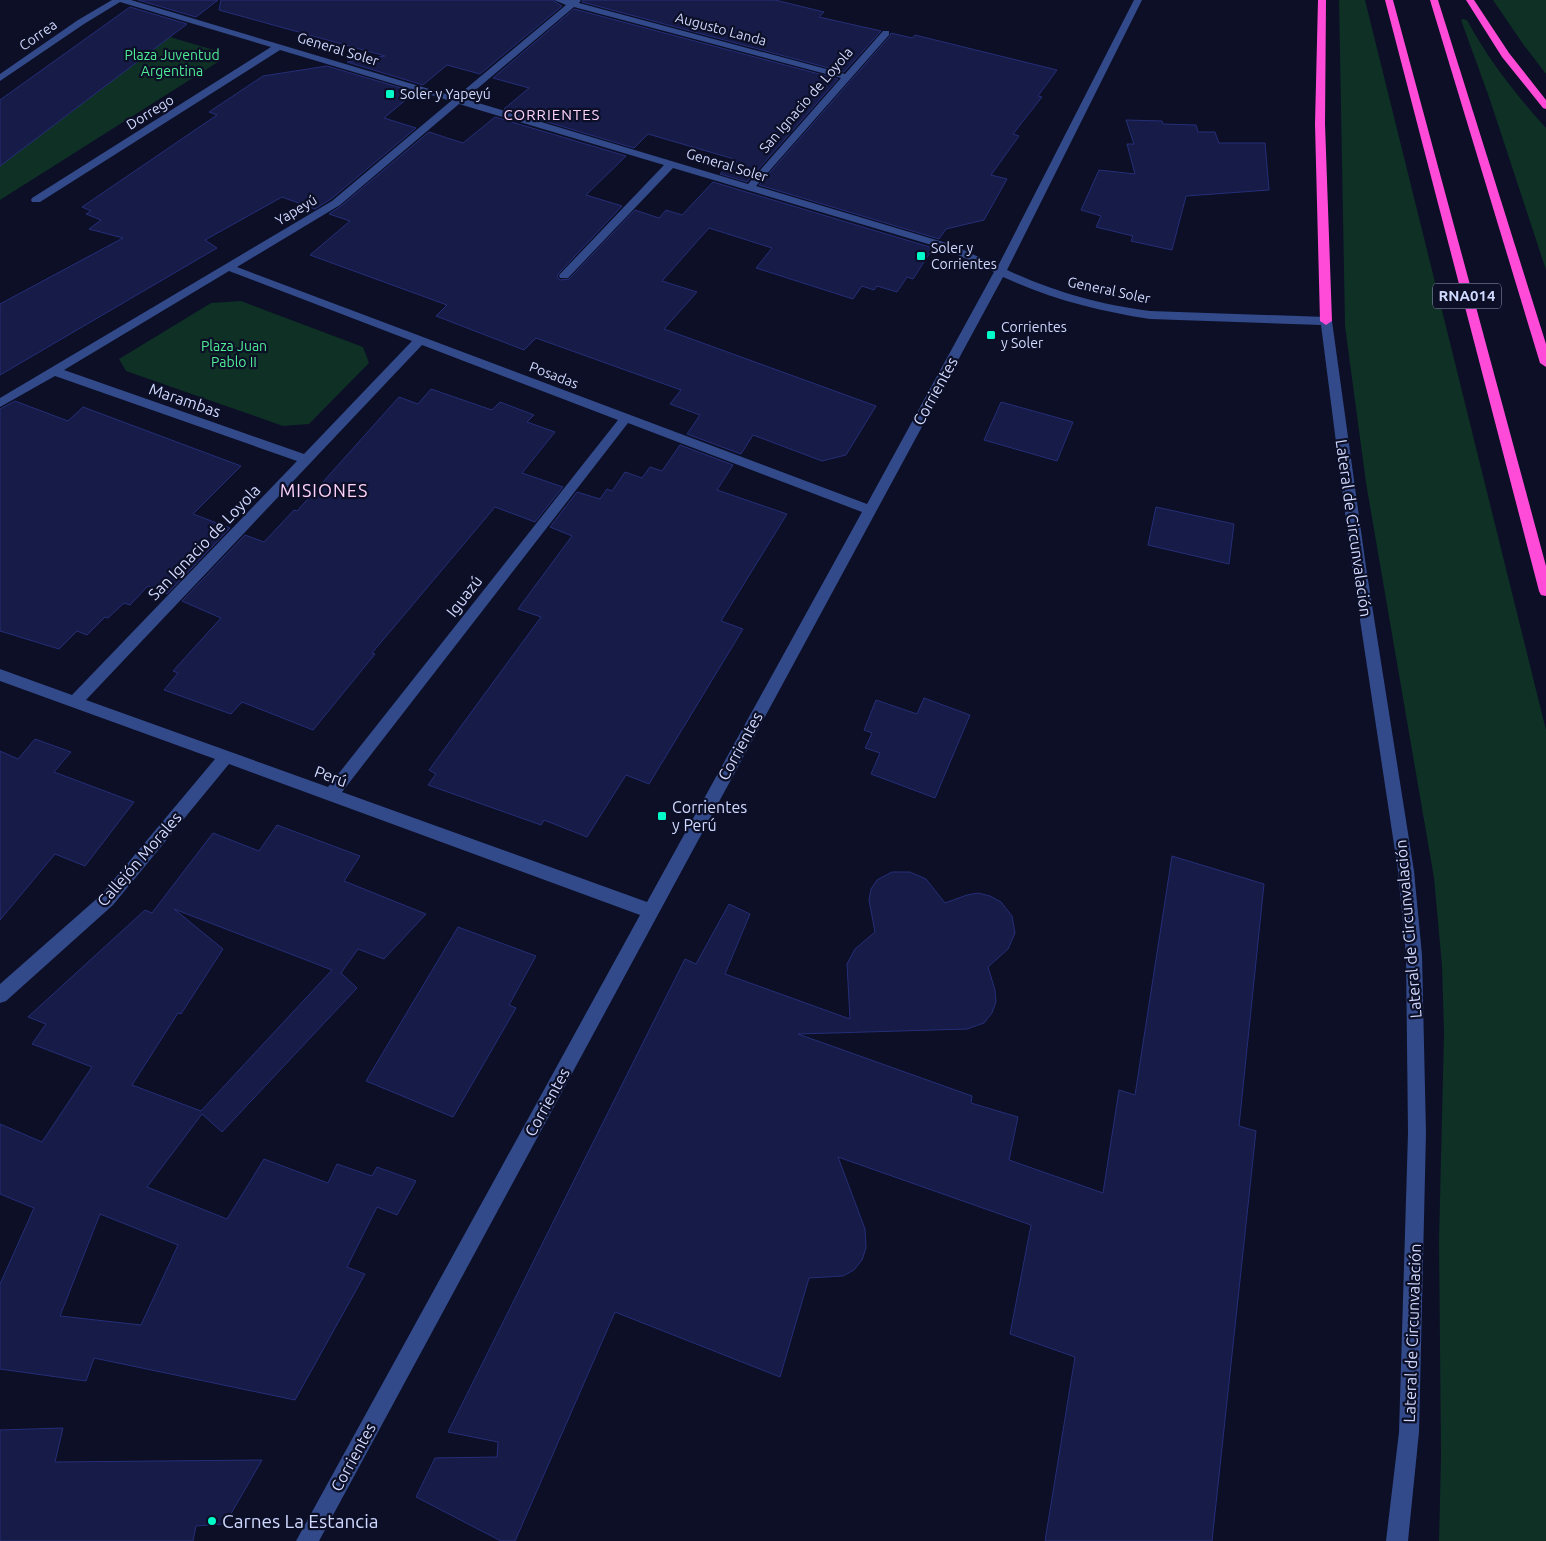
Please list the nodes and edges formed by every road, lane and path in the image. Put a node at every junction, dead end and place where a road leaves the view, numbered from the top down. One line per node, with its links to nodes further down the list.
1 (118, 0): 13 (street, Correa)
2 (122, 0): 11 (street, General Soler)
3 (558, 0): 9 (street, Augusto Landa)
4 (1138, 0): 20 (street, Corrientes)
5 (1322, 0): 22 (highway)
6 (1389, 0): 30 (highway, RNA014)
7 (1434, 0): 24 (highway, RNA014)
8 (1470, 0): 15 (highway)
9 (574, 2): 12 (street, Augusto Landa); 14 (street, Yapeyú)
10 (886, 33): 12 (street, San Ignacio de Loyola)
11 (278, 46): 14 (street, General Soler); 18 (street, Dorrego)
12 (847, 77): 17 (street, San Ignacio de Loyola)
13 (0, 78)
14 (458, 100): 16 (street, General Soler); 19 (street, Yapeyú)
15 (1546, 106)
16 (671, 164): 17 (street, General Soler); 21 (street)
17 (750, 187): 20 (street, General Soler)
18 (36, 200)
19 (228, 267): 23 (street, Posadas); 25 (street, Yapeyú)
20 (1001, 270): 22 (street, General Soler); 29 (street, Corrientes)
21 (564, 276)
22 (1326, 321): 38 (street, Lateral de Circunvalación)
23 (420, 340): 27 (street, Posadas); 28 (street, San Ignacio de Loyola)
24 (1546, 363)
25 (53, 371): 26 (street, Yapeyú); 28 (street, Marambas)
26 (0, 403)
27 (626, 418): 29 (street, Posadas); 34 (street, Iguazú)
28 (306, 459): 32 (street, San Ignacio de Loyola)
29 (869, 510): 35 (street, Corrientes)
30 (1546, 591)
31 (0, 675): 32 (street, Perú)
32 (75, 702): 33 (street, Perú)
33 (226, 756): 34 (street, Perú); 36 (street, Callejón Morales)
34 (331, 795): 35 (street, Perú)
35 (651, 911): 37 (street, Corrientes)
36 (0, 994)
37 (307, 1541)
38 (1397, 1541)

